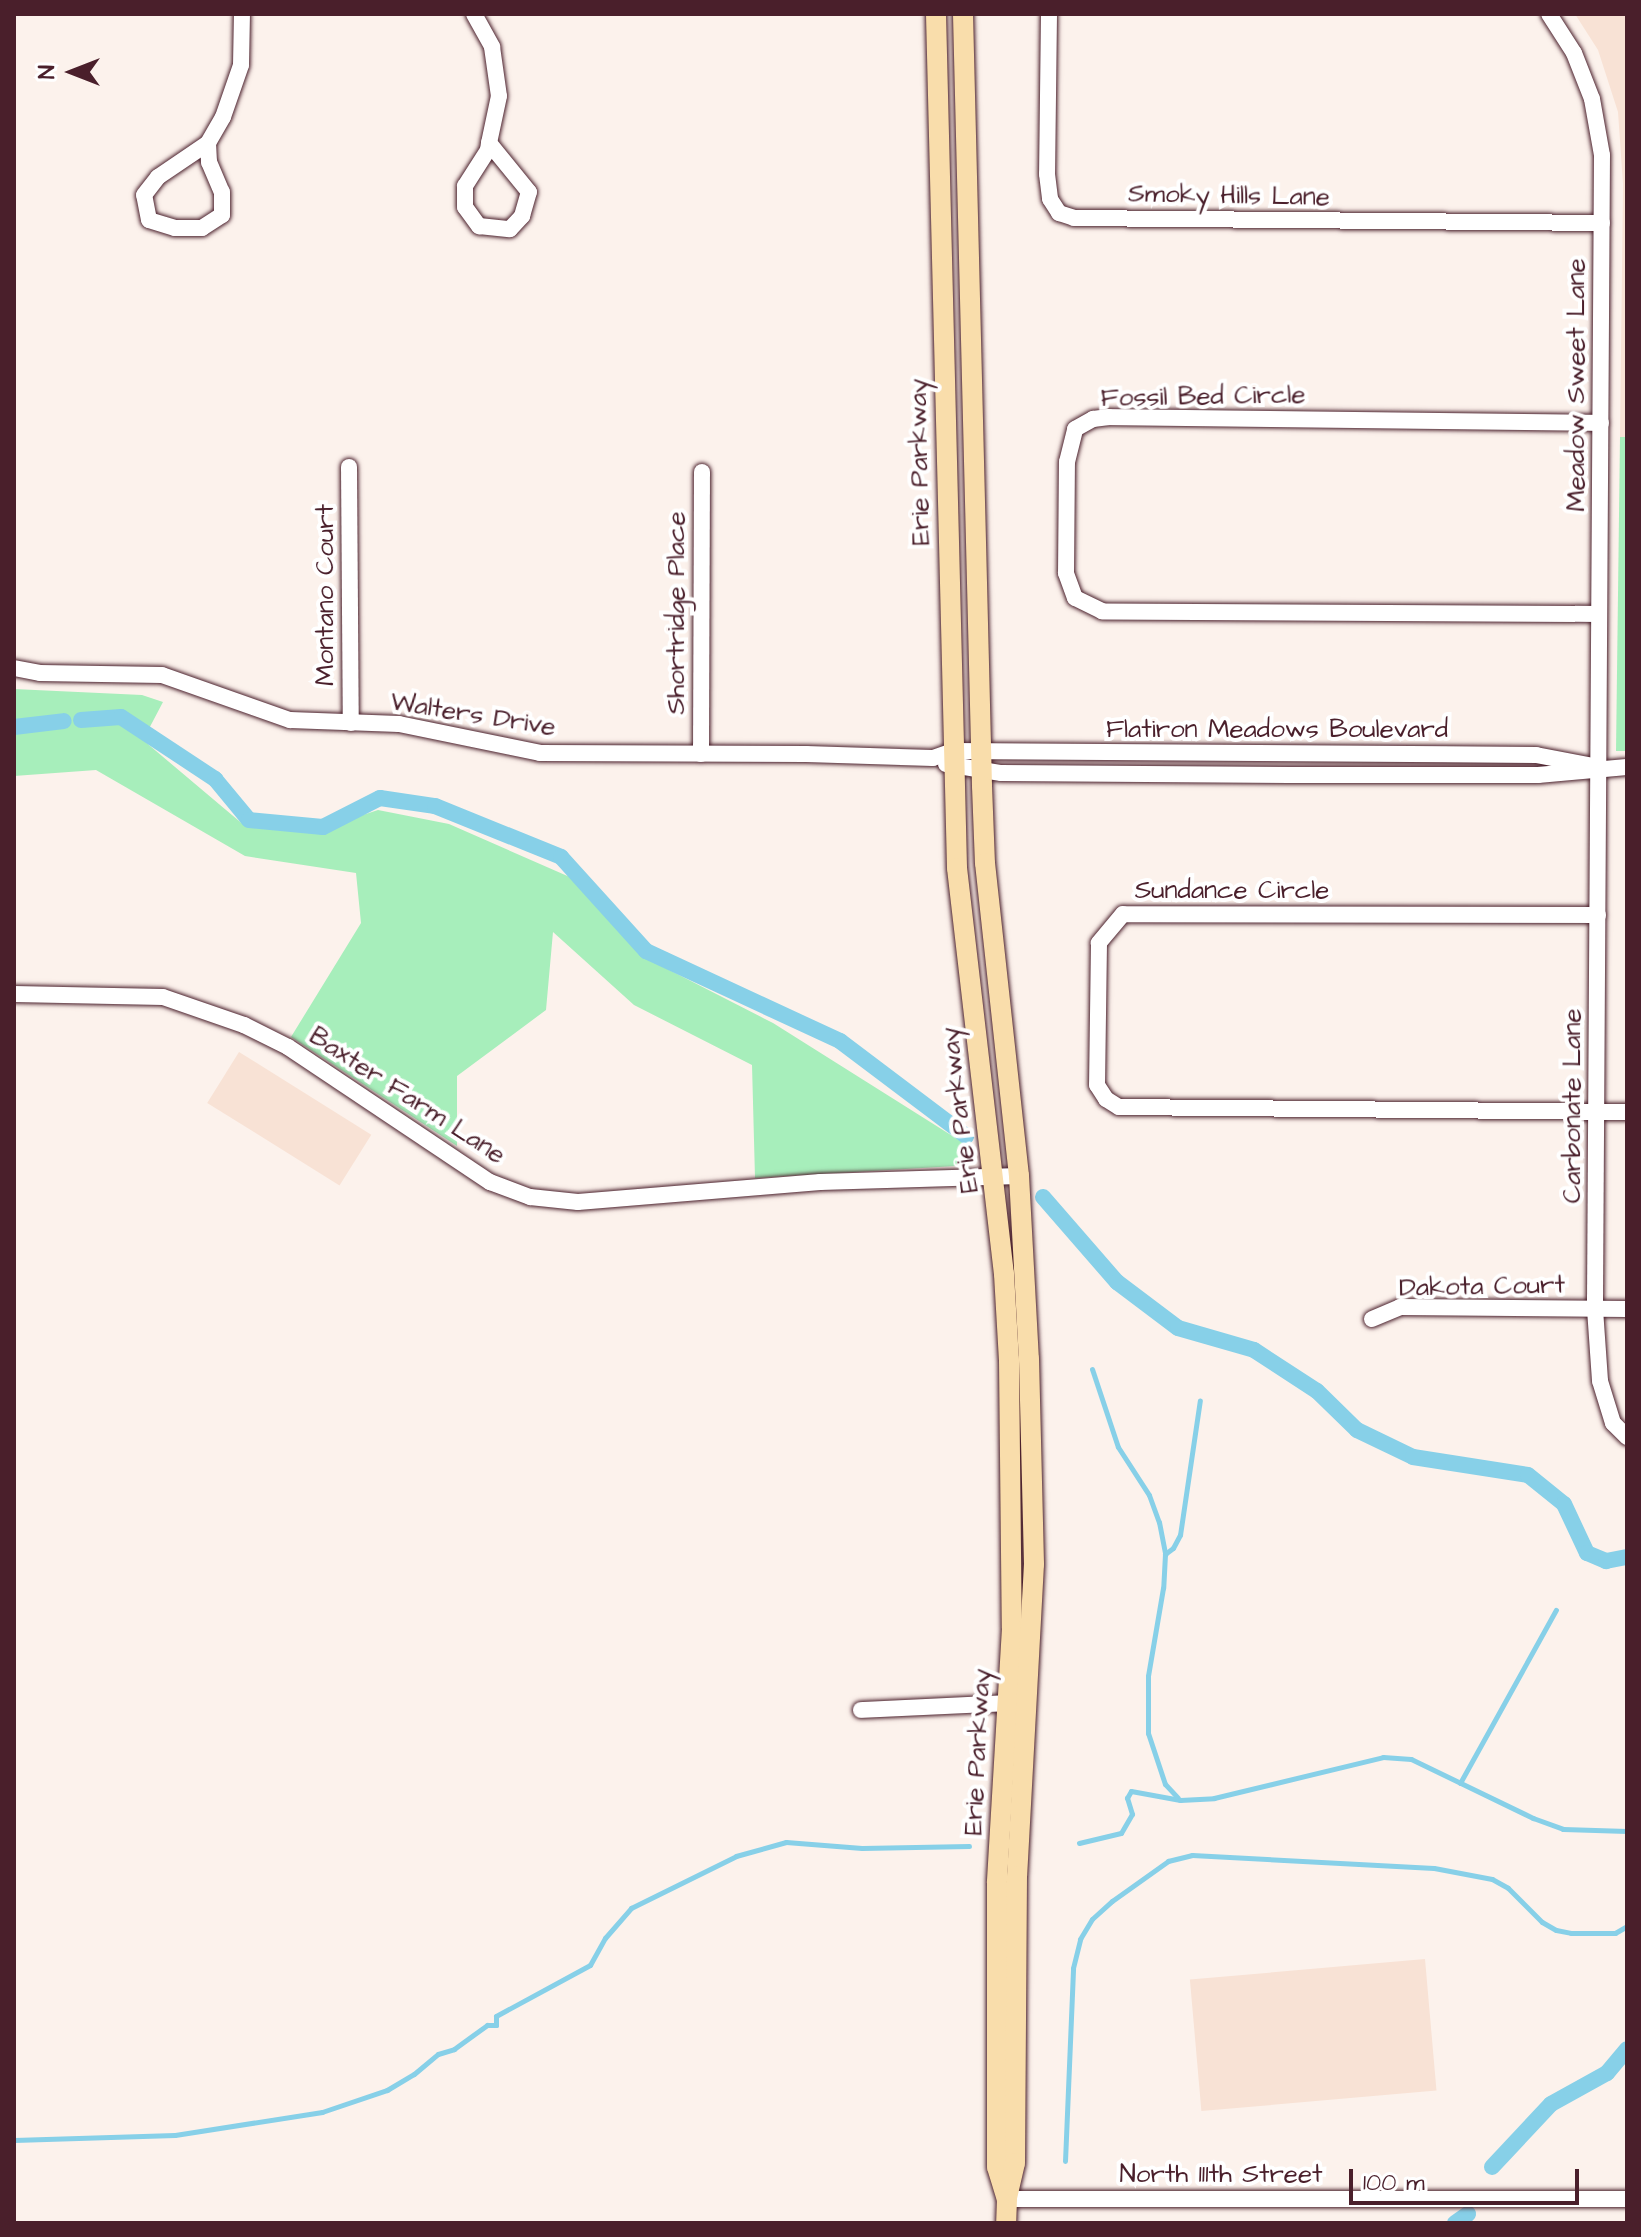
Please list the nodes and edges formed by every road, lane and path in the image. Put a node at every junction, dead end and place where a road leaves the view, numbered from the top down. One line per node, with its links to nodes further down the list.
1 (242, 14): 7 (street)
2 (474, 14): 8 (street)
3 (936, 14): 17 (main road, Erie Parkway)
4 (963, 14): 18 (main road, Erie Parkway)
5 (1049, 14): 9 (street, Smoky Hills Lane)
6 (1549, 14): 9 (street, Meadow Sweet Lane)
7 (208, 143): 7 (street)
8 (489, 143): 8 (street)
9 (1602, 223): 10 (street, Meadow Sweet Lane)
10 (1601, 423): 13 (street, Meadow Sweet Lane); 13 (street, Fossil Bed Circle)
11 (349, 467): 15 (street, Montano Court)
12 (702, 472): 16 (street, Shortridge Place)
13 (1599, 614): 19 (street, Meadow Sweet Lane)
14 (14, 668): 15 (street, Walters Drive)
15 (351, 723): 16 (street, Walters Drive)
16 (701, 754): 17 (street, Walters Drive)
17 (947, 759): 18 (street, Flatiron Meadows Boulevard); 26 (main road, Erie Parkway)
18 (982, 761): 19 (street, Flatiron Meadows Boulevard); 25 (main road, Erie Parkway)
19 (1599, 767): 20 (street, Flatiron Meadows Boulevard); 21 (street, Carbonate Lane)
20 (1627, 767)
21 (1598, 915): 23 (street, Carbonate Lane); 23 (street, Sundance Circle)
22 (14, 994): 26 (street, Baxter Farm Lane)
23 (1597, 1112): 24 (street); 27 (street, Carbonate Lane)
24 (1627, 1112)
25 (1019, 1176): 26 (street, Baxter Farm Lane); 33 (main road, Erie Parkway)
26 (994, 1177): 31 (main road, Erie Parkway)
27 (1595, 1309): 28 (street, Dakota Court); 29 (street, Dakota Court); 30 (street, Carbonate Lane)
28 (1627, 1309)
29 (1372, 1319)
30 (1627, 1437)
31 (1007, 1703): 32 (street); 33 (main road, Erie Parkway)
32 (861, 1710)
33 (1007, 2199): 34 (street, North 111th Street); 35 (main road, Erie Parkway)
34 (1627, 2199)
35 (1006, 2223)

